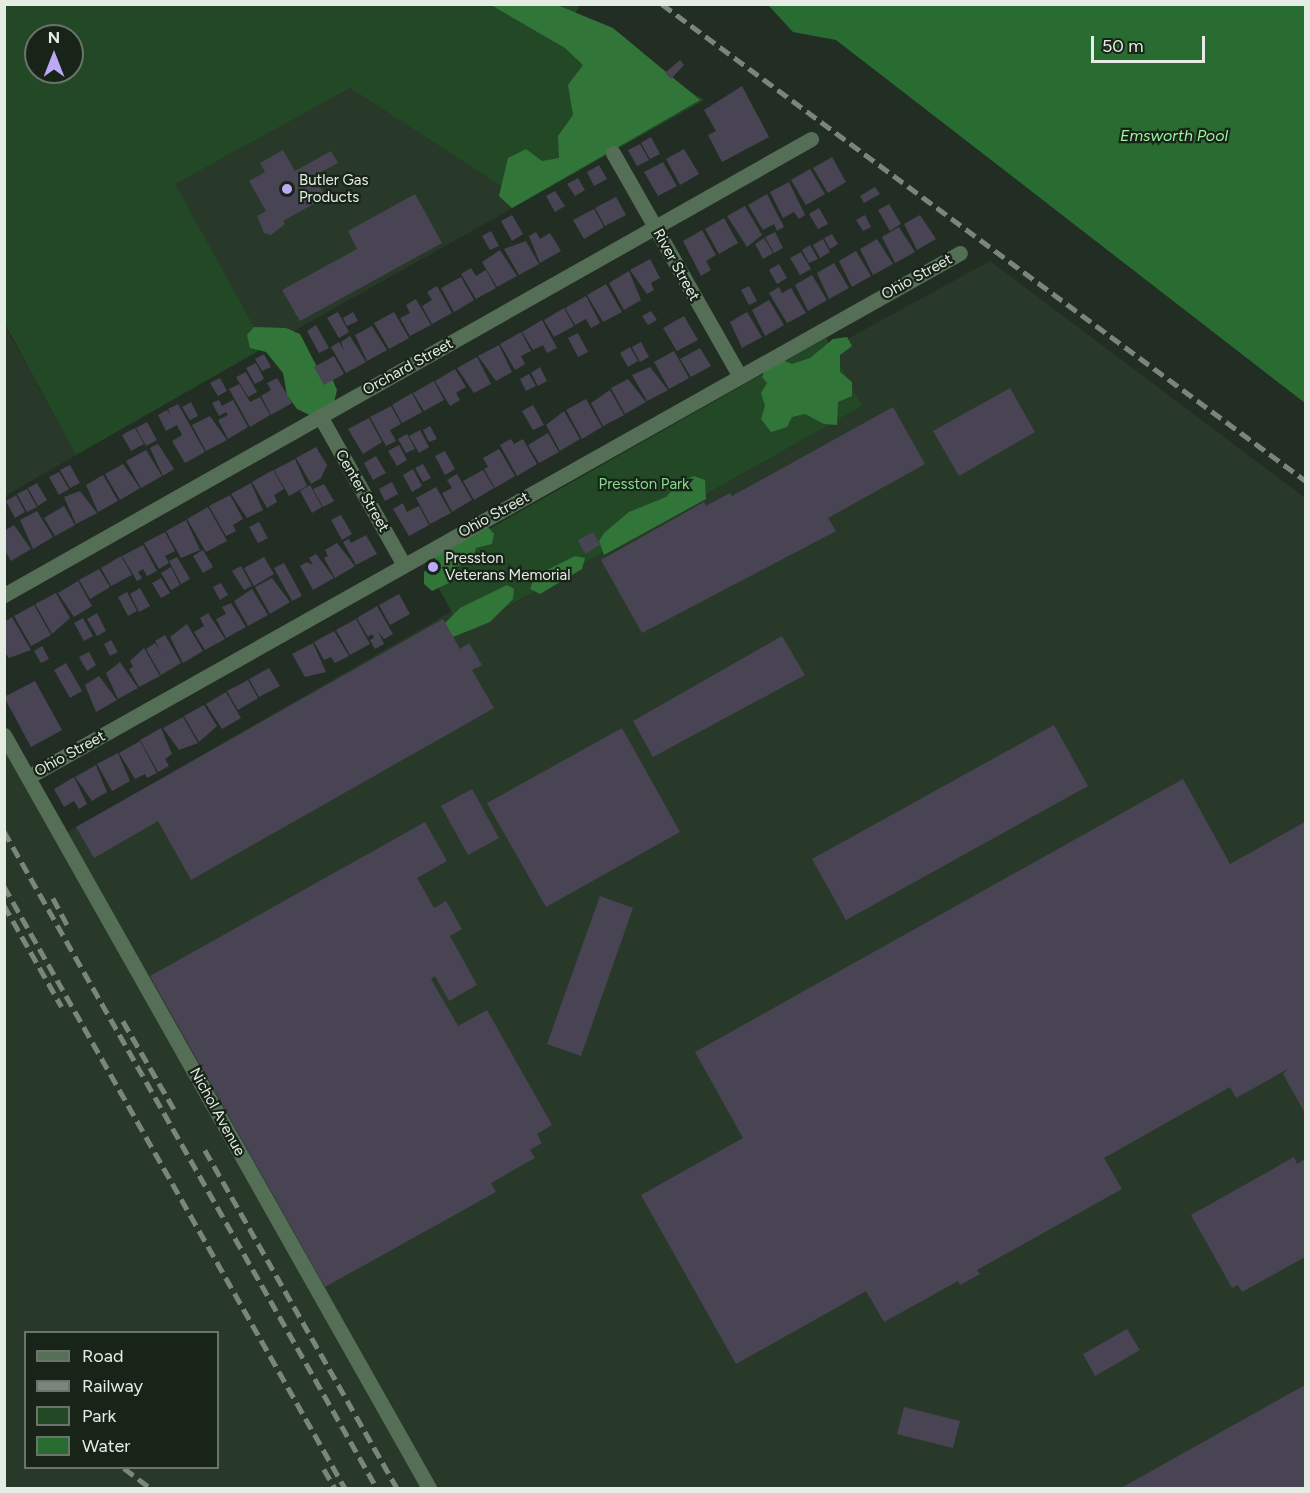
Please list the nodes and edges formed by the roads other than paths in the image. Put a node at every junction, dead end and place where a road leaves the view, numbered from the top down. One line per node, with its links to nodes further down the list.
1 (811, 140): 3 (street, Orchard Street)
2 (613, 153): 3 (street, River Street)
3 (655, 228): 5 (street, River Street); 6 (street, Orchard Street)
4 (960, 253): 5 (street, Ohio Street)
5 (740, 377): 7 (street, Ohio Street)
6 (320, 416): 7 (street, Center Street); 8 (street, Orchard Street)
7 (404, 565): 10 (street, Ohio Street)
8 (4, 595)
9 (4, 735): 10 (street, Nichol Avenue)
10 (28, 777): 11 (street, Nichol Avenue)
11 (429, 1488)

